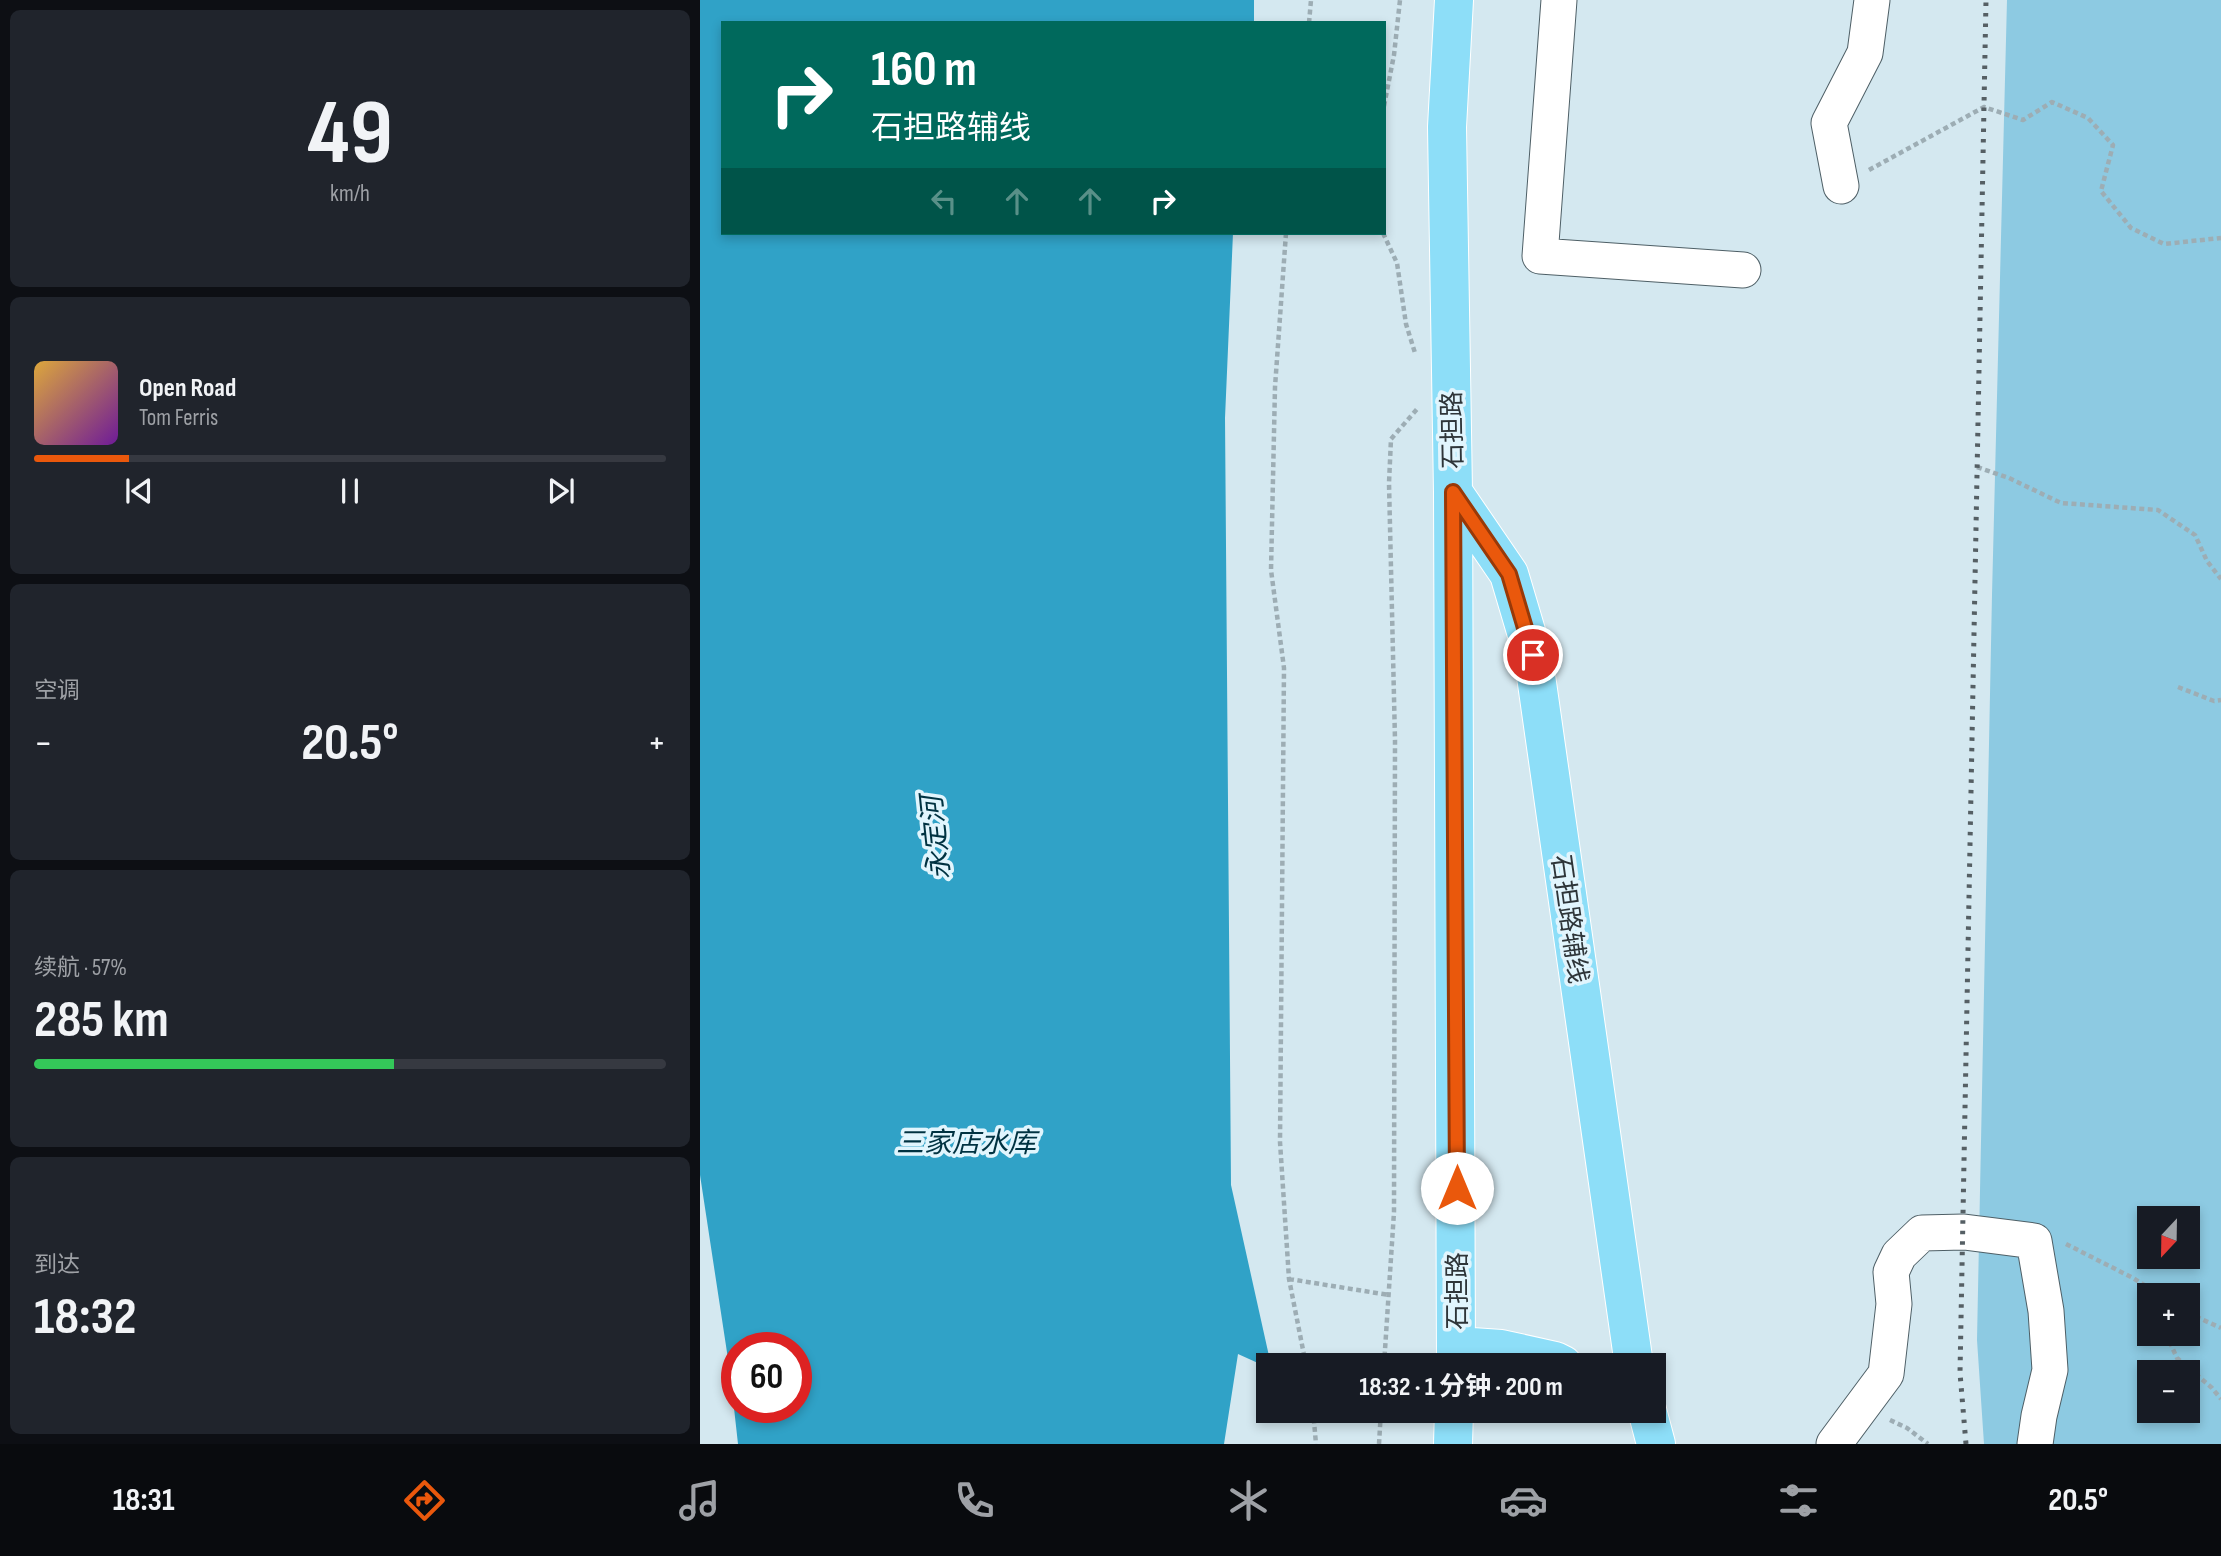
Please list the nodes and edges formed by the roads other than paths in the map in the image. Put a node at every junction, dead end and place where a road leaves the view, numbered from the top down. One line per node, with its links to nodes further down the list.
1 (1454, 0): 6 (main road, 石担路)
2 (1559, 0): 5 (lane)
3 (1871, 0): 4 (lane)
4 (1841, 186)
5 (1743, 270)
6 (1453, 492): 7 (main road, 石担路); 10 (main road, 石担路辅线)
7 (1457, 1353)
8 (1472, 1353): 9 (main road)
9 (1519, 1353)
10 (1632, 1353)
11 (1454, 1423): 13 (main road)
12 (1650, 1423): 14 (main road)
13 (1453, 1444)
14 (1656, 1444)
15 (1834, 1444): 16 (lane)
16 (2035, 1444)

